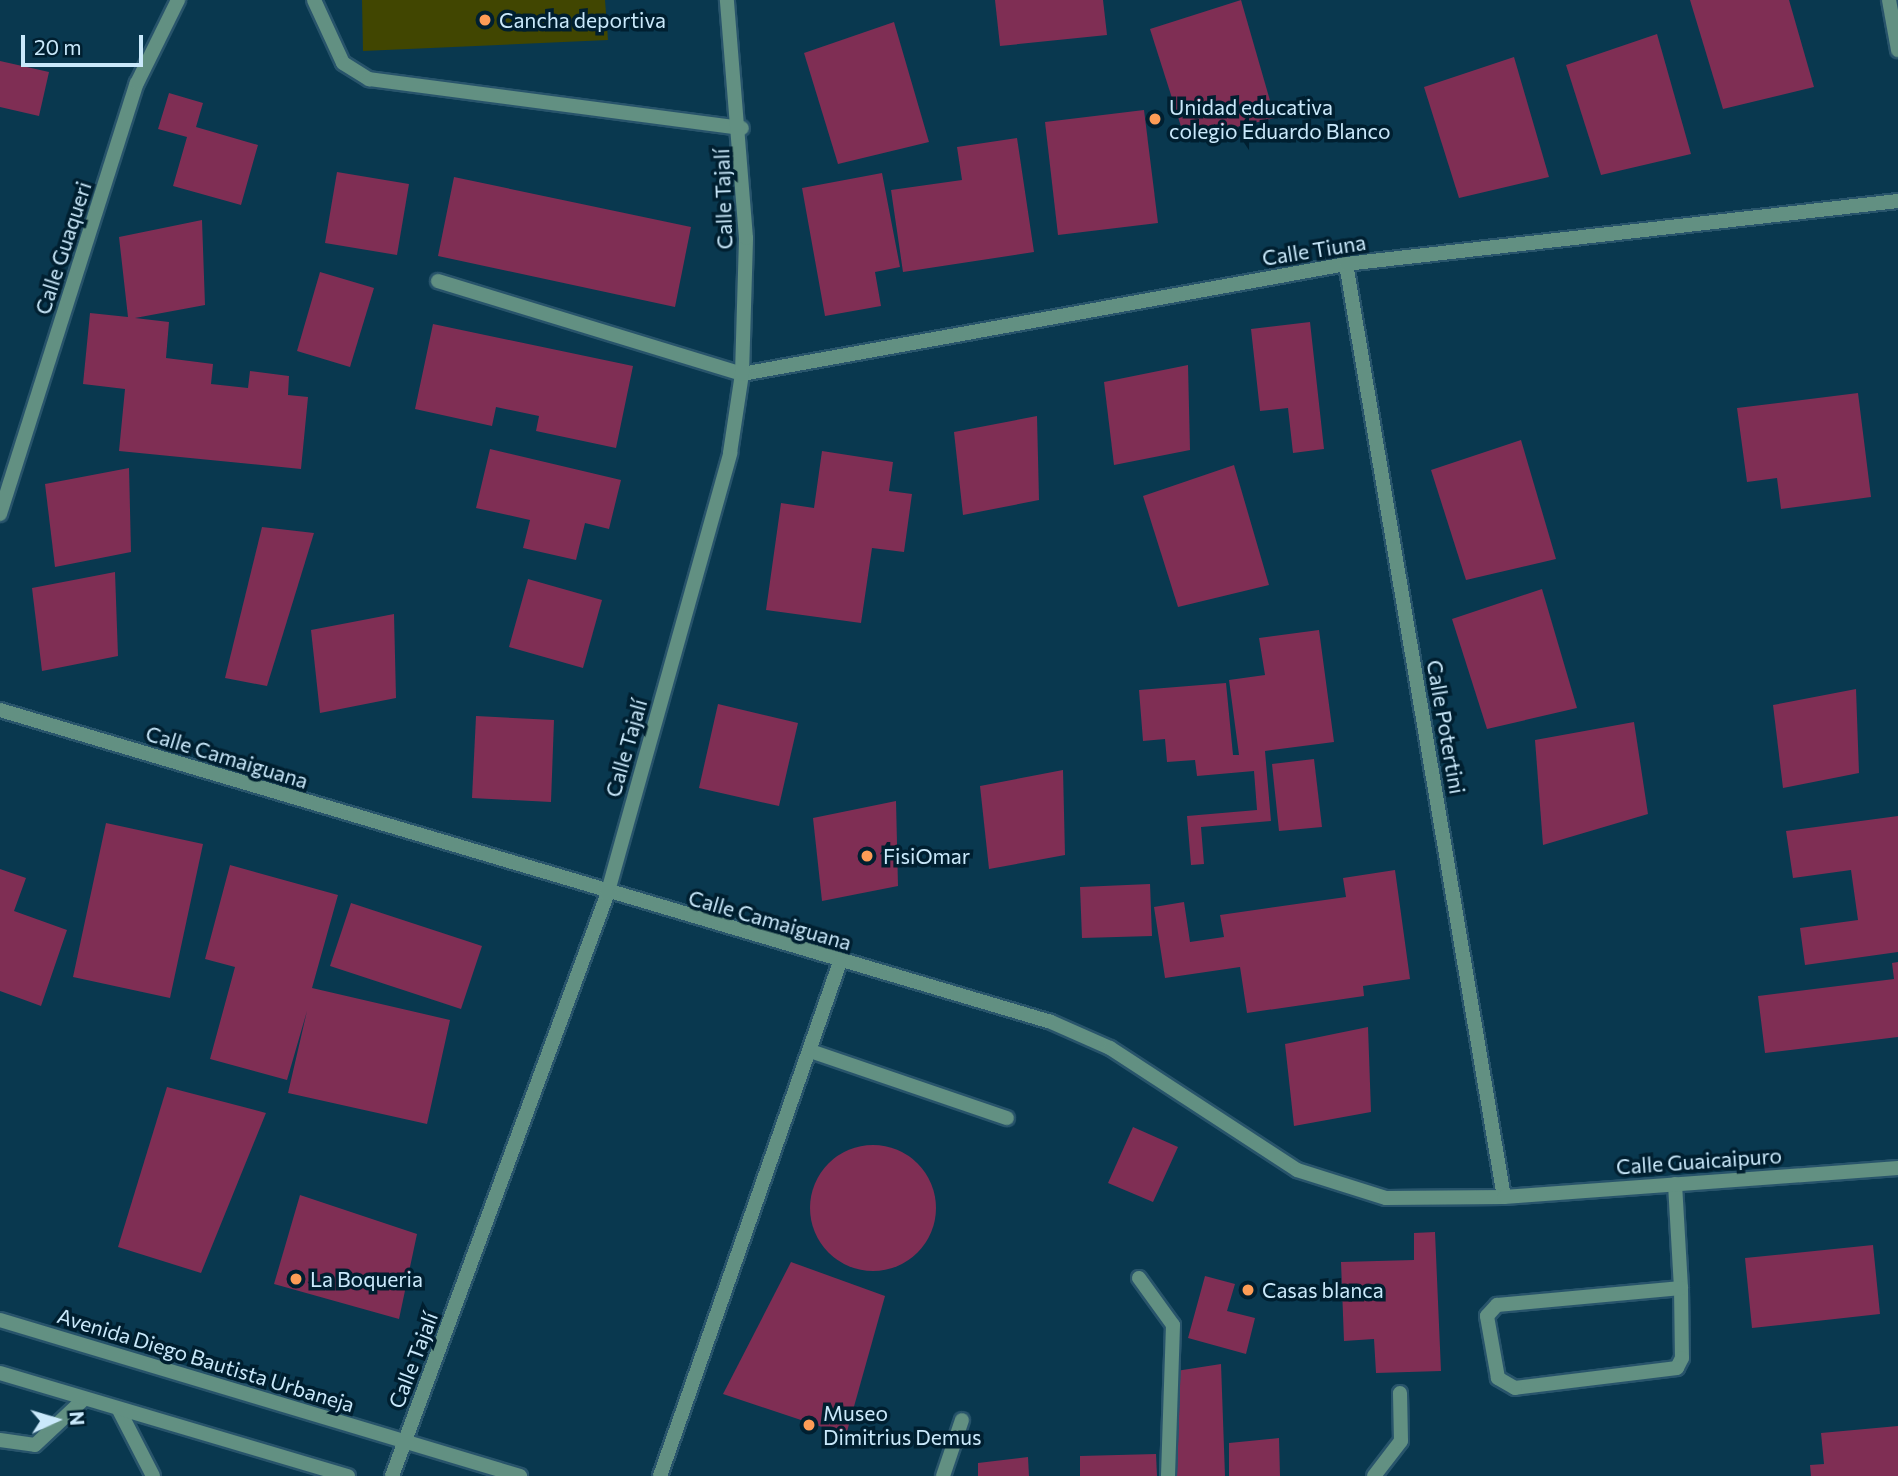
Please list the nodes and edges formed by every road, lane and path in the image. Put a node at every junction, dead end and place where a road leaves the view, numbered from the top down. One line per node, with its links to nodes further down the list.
1 (178, 0): 11 (street, Calle Guaqueri)
2 (314, 0): 6 (street)
3 (727, 0): 6 (street, Calle Tajalí)
4 (1889, 0): 5 (street)
5 (1898, 50)
6 (742, 128): 10 (street, Calle Tajalí)
7 (1898, 201): 8 (street, Calle Tiuna)
8 (1346, 264): 10 (street, Calle Tiuna); 19 (street, Calle Potertini)
9 (438, 281): 10 (street)
10 (742, 374): 13 (street, Calle Tajalí)
11 (0, 514)
12 (0, 710): 13 (street, Calle Camaiguana)
13 (607, 895): 14 (street, Calle Camaiguana); 29 (street, Calle Tajalí)
14 (839, 962): 15 (street); 19 (street, Calle Camaiguana)
15 (810, 1051): 16 (street); 34 (street)
16 (1007, 1118)
17 (1898, 1168): 18 (street, Calle Guaicaipuro)
18 (1675, 1184): 19 (street, Calle Guaicaipuro); 21 (street)
19 (1504, 1197)
20 (1139, 1278): 36 (street)
21 (1681, 1288): 21 (street)
22 (0, 1320): 29 (street, Avenida Diego Bautista Urbaneja)
23 (0, 1373): 25 (street)
24 (1400, 1393): 37 (street)
25 (84, 1399): 26 (street); 28 (street)
26 (119, 1410): 30 (street); 31 (street)
27 (962, 1420): 35 (street)
28 (0, 1440)
29 (405, 1442): 32 (street, Calle Tajalí); 33 (street, Avenida Diego Bautista Urbaneja)
30 (153, 1476)
31 (348, 1476)
32 (392, 1476)
33 (520, 1476)
34 (660, 1476)
35 (943, 1476)
36 (1168, 1476)
37 (1374, 1476)

